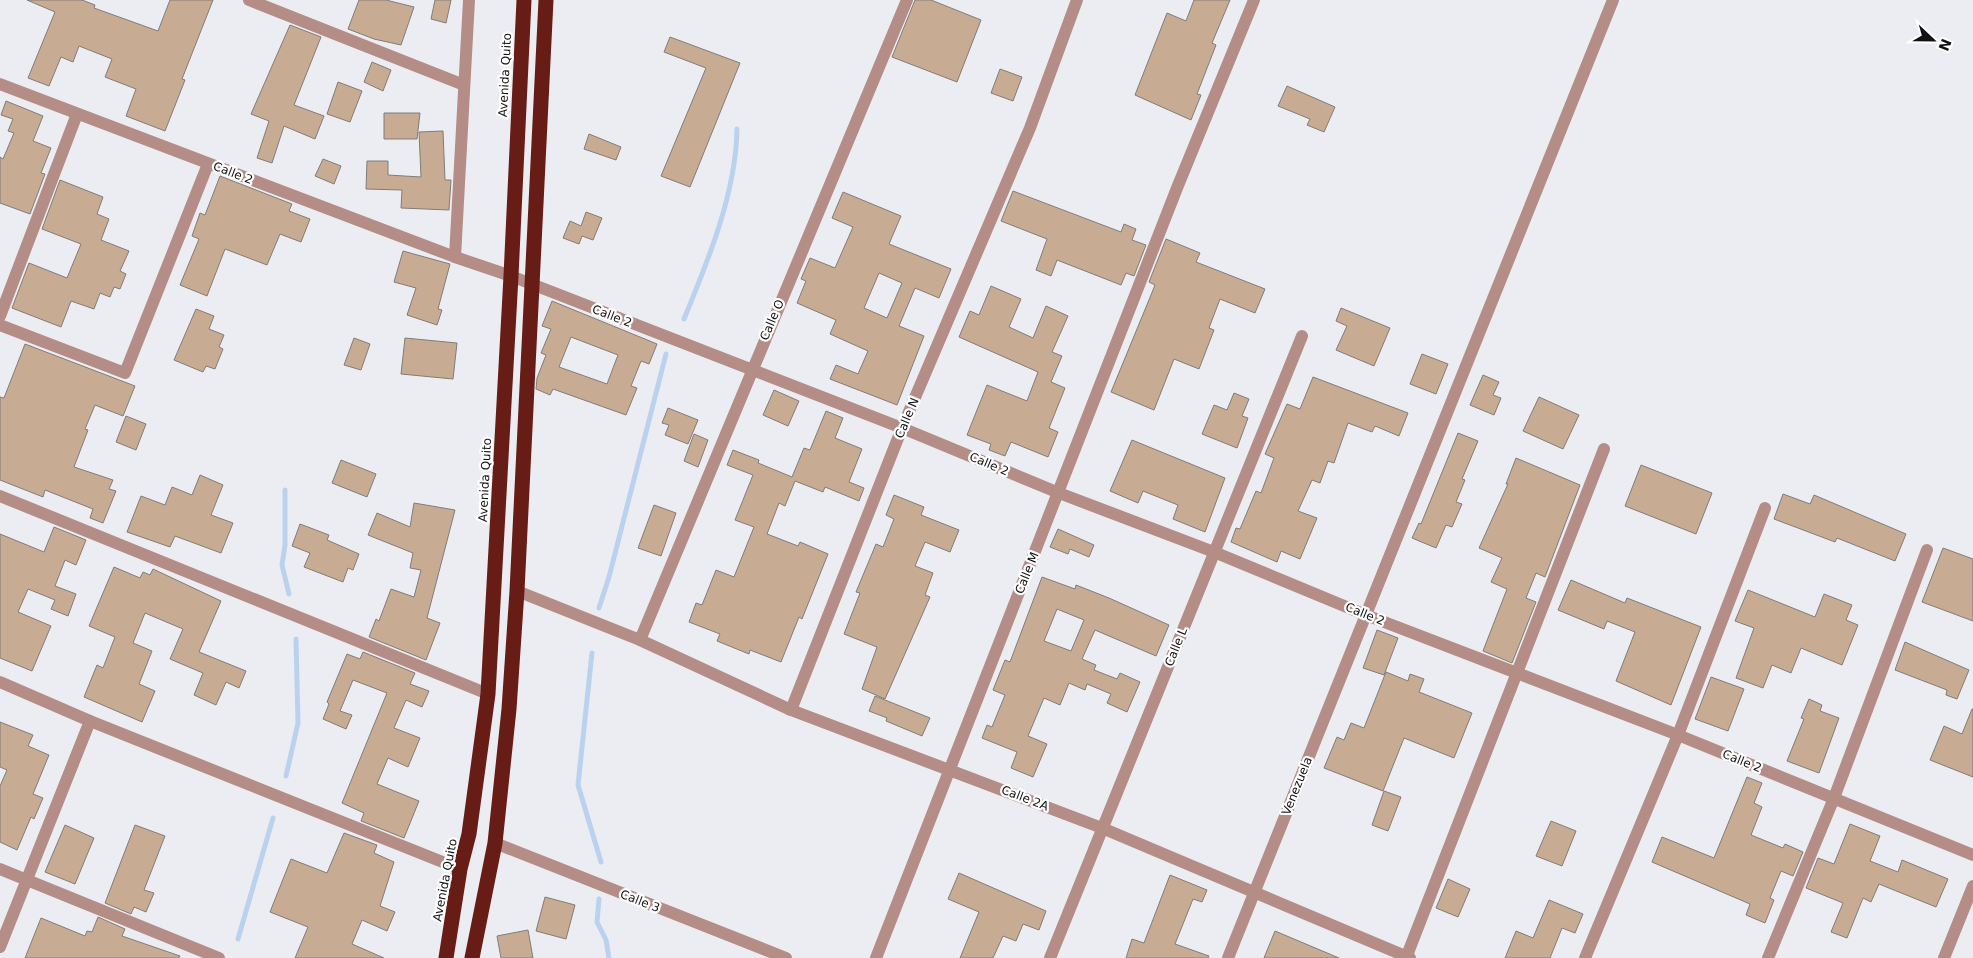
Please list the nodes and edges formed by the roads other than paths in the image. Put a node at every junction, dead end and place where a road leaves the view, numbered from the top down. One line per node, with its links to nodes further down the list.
1 (249, 0): 10 (street)
2 (469, 0): 10 (street)
3 (524, 0): 14 (highway, Avenida Quito)
4 (546, 0): 15 (highway)
5 (906, 0): 19 (street, Calle O)
6 (1077, 0): 20 (street, Calle N)
7 (1254, 0): 22 (street, Calle M)
8 (1613, 0): 28 (street, Venezuela)
9 (0, 84): 11 (street, Calle 2)
10 (464, 84): 13 (street)
11 (77, 114): 12 (street, Calle 2); 16 (street)
12 (208, 164): 13 (street, Calle 2); 17 (street)
13 (455, 257): 14 (street, Calle 2)
14 (511, 276): 15 (street, Calle 2); 32 (highway, Avenida Quito)
15 (533, 286): 19 (street, Calle 2); 27 (highway)
16 (0, 316)
17 (0, 325)
18 (1302, 336): 26 (street, Calle L)
19 (751, 369): 20 (street, Calle 2); 29 (street, Calle O)
20 (902, 428): 22 (street, Calle 2); 33 (street, Calle N)
21 (1604, 449): 30 (street)
22 (1058, 493): 26 (street, Calle 2); 36 (street, Calle M)
23 (0, 496): 32 (street)
24 (1765, 508): 35 (street)
25 (1927, 550): 37 (street)
26 (1214, 552): 28 (street, Calle 2); 38 (street, Calle L)
27 (518, 591): 29 (street, Calle 2A); 39 (highway)
28 (1366, 615): 30 (street, Calle 2); 45 (street, Venezuela)
29 (640, 640): 33 (street, Calle 2A)
30 (1518, 673): 35 (street, Calle 2); 54 (street)
31 (0, 682): 34 (street)
32 (488, 694): 42 (highway, Avenida Quito)
33 (792, 710): 36 (street, Calle 2A)
34 (90, 721): 42 (street); 43 (street)
35 (1678, 735): 37 (street, Calle 2); 55 (street)
36 (949, 769): 38 (street, Calle 2A); 51 (street, Calle M)
37 (1834, 798): 40 (street, Calle 2); 56 (street)
38 (1102, 828): 45 (street, Calle 2A); 52 (street, Calle L)
39 (495, 844): 49 (highway); 50 (street, Calle 3)
40 (1973, 855)
41 (0, 869): 43 (street)
42 (460, 869): 48 (highway, Avenida Quito)
43 (28, 880): 46 (street); 47 (street)
44 (1973, 886): 57 (street)
45 (1255, 891): 53 (street, Venezuela); 54 (street, Calle 2A)
46 (0, 947)
47 (219, 958)
48 (446, 958)
49 (472, 958)
50 (786, 958)
51 (876, 958)
52 (1050, 958)
53 (1228, 958)
54 (1407, 958)
55 (1585, 958)
56 (1768, 958)
57 (1944, 958)

